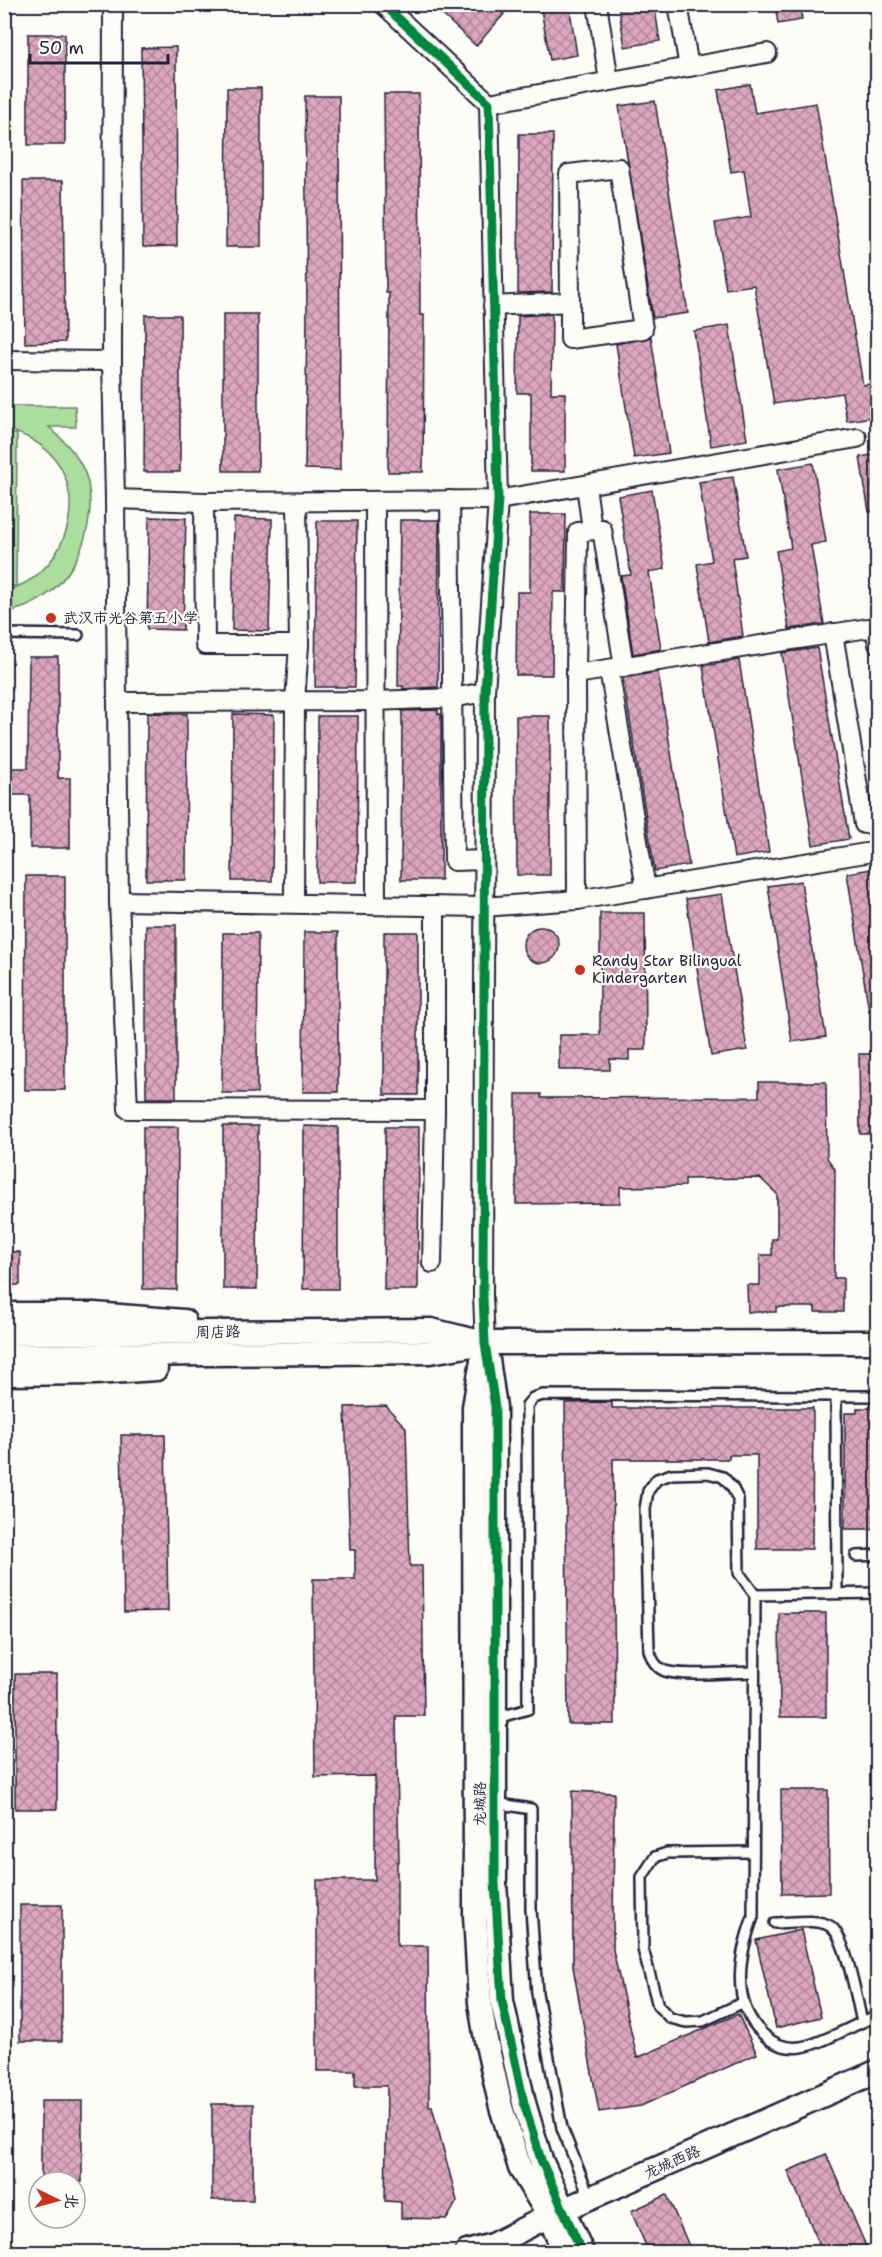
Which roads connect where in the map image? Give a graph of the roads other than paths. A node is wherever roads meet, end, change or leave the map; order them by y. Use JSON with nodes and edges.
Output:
{"nodes":[{"id":1,"x":113,"y":4,"type":"edge"},
{"id":2,"x":383,"y":4,"type":"edge"},
{"id":3,"x":597,"y":4,"type":"edge"},
{"id":4,"x":678,"y":4,"type":"edge"},
{"id":5,"x":767,"y":53,"type":"dead end"},
{"id":6,"x":689,"y":67,"type":"junction"},
{"id":7,"x":609,"y":81,"type":"junction"},
{"id":8,"x":489,"y":103,"type":"junction"},
{"id":9,"x":570,"y":302,"type":"junction"},
{"id":10,"x":494,"y":306,"type":"junction"},
{"id":11,"x":4,"y":360,"type":"edge"},
{"id":12,"x":112,"y":361,"type":"junction"},
{"id":13,"x":857,"y":438,"type":"dead end"},
{"id":14,"x":586,"y":485,"type":"junction"},
{"id":15,"x":115,"y":499,"type":"junction"},
{"id":16,"x":450,"y":500,"type":"junction"},
{"id":17,"x":498,"y":500,"type":"junction"},
{"id":18,"x":375,"y":501,"type":"junction"},
{"id":19,"x":204,"y":502,"type":"junction"},
{"id":20,"x":297,"y":502,"type":"junction"},
{"id":21,"x":592,"y":531,"type":"junction"},
{"id":22,"x":833,"y":633,"type":"junction"},
{"id":23,"x":4,"y":634,"type":"edge"},
{"id":24,"x":78,"y":635,"type":"dead end"},
{"id":25,"x":878,"y":644,"type":"edge"},
{"id":26,"x":299,"y":645,"type":"junction"},
{"id":27,"x":616,"y":668,"type":"junction"},
{"id":28,"x":576,"y":674,"type":"junction"},
{"id":29,"x":485,"y":692,"type":"junction"},
{"id":30,"x":452,"y":698,"type":"junction"},
{"id":31,"x":295,"y":701,"type":"junction"},
{"id":32,"x":374,"y":701,"type":"junction"},
{"id":33,"x":117,"y":702,"type":"junction"},
{"id":34,"x":878,"y":821,"type":"edge"},
{"id":35,"x":878,"y":851,"type":"edge"},
{"id":36,"x":484,"y":860,"type":"junction"},
{"id":37,"x":646,"y":889,"type":"junction"},
{"id":38,"x":577,"y":900,"type":"junction"},
{"id":39,"x":118,"y":902,"type":"junction"},
{"id":40,"x":294,"y":903,"type":"junction"},
{"id":41,"x":376,"y":904,"type":"junction"},
{"id":42,"x":435,"y":906,"type":"junction"},
{"id":43,"x":483,"y":907,"type":"junction"},
{"id":44,"x":435,"y":1110,"type":"junction"},
{"id":45,"x":432,"y":1263,"type":"dead end"},
{"id":46,"x":4,"y":1314,"type":"edge"},
{"id":47,"x":257,"y":1331,"type":"junction"},
{"id":48,"x":4,"y":1334,"type":"edge"},
{"id":49,"x":430,"y":1341,"type":"junction"},
{"id":50,"x":878,"y":1342,"type":"edge"},
{"id":51,"x":485,"y":1343,"type":"junction"},
{"id":52,"x":93,"y":1345,"type":"junction"},
{"id":53,"x":257,"y":1354,"type":"junction"},
{"id":54,"x":4,"y":1356,"type":"edge"},
{"id":55,"x":4,"y":1374,"type":"edge"},
{"id":56,"x":836,"y":1396,"type":"junction"},
{"id":57,"x":878,"y":1396,"type":"edge"},
{"id":58,"x":878,"y":1555,"type":"edge"},
{"id":59,"x":856,"y":1556,"type":"dead end"},
{"id":60,"x":837,"y":1593,"type":"junction"},
{"id":61,"x":878,"y":1593,"type":"edge"},
{"id":62,"x":755,"y":1595,"type":"junction"},
{"id":63,"x":754,"y":1672,"type":"junction"},
{"id":64,"x":494,"y":1719,"type":"junction"},
{"id":65,"x":495,"y":1803,"type":"junction"},
{"id":66,"x":753,"y":1852,"type":"junction"},
{"id":67,"x":775,"y":1923,"type":"dead end"},
{"id":68,"x":742,"y":2002,"type":"junction"},
{"id":69,"x":878,"y":2015,"type":"edge"},
{"id":70,"x":862,"y":2022,"type":"junction"},
{"id":71,"x":878,"y":2071,"type":"edge"},
{"id":72,"x":590,"y":2199,"type":"junction"},
{"id":73,"x":557,"y":2213,"type":"junction"},
{"id":74,"x":467,"y":2253,"type":"edge"},
{"id":75,"x":564,"y":2253,"type":"edge"},
{"id":76,"x":582,"y":2253,"type":"edge"}],
"edges":[{"from":1,"to":12,"type":"street"},
{"from":2,"to":8,"type":"street"},
{"from":3,"to":7,"type":"street"},
{"from":4,"to":6,"type":"street"},
{"from":5,"to":6,"type":"street"},
{"from":6,"to":7,"type":"street"},
{"from":7,"to":8,"type":"street"},
{"from":8,"to":10,"type":"street"},
{"from":9,"to":9,"type":"street"},
{"from":9,"to":10,"type":"street"},
{"from":10,"to":17,"type":"street"},
{"from":11,"to":12,"type":"street"},
{"from":12,"to":15,"type":"street"},
{"from":13,"to":14,"type":"street"},
{"from":14,"to":17,"type":"street"},
{"from":14,"to":21,"type":"street"},
{"from":15,"to":19,"type":"street"},
{"from":15,"to":33,"type":"street"},
{"from":16,"to":17,"type":"street"},
{"from":16,"to":18,"type":"street"},
{"from":16,"to":30,"type":"street"},
{"from":17,"to":29,"type":"street"},
{"from":18,"to":20,"type":"street"},
{"from":18,"to":32,"type":"street"},
{"from":19,"to":20,"type":"street"},
{"from":19,"to":26,"type":"street"},
{"from":20,"to":26,"type":"street"},
{"from":21,"to":27,"type":"street"},
{"from":21,"to":28,"type":"street"},
{"from":22,"to":25,"type":"street"},
{"from":22,"to":27,"type":"street"},
{"from":22,"to":34,"type":"street"},
{"from":23,"to":24,"type":"lane"},
{"from":26,"to":31,"type":"street"},
{"from":27,"to":28,"type":"street"},
{"from":27,"to":37,"type":"street"},
{"from":28,"to":38,"type":"street"},
{"from":29,"to":30,"type":"street"},
{"from":29,"to":36,"type":"street"},
{"from":30,"to":32,"type":"street"},
{"from":30,"to":36,"type":"street"},
{"from":31,"to":32,"type":"street"},
{"from":31,"to":33,"type":"street"},
{"from":31,"to":40,"type":"street"},
{"from":32,"to":41,"type":"street"},
{"from":33,"to":39,"type":"street"},
{"from":35,"to":37,"type":"street"},
{"from":36,"to":43,"type":"street"},
{"from":37,"to":38,"type":"street"},
{"from":38,"to":43,"type":"street"},
{"from":39,"to":40,"type":"street"},
{"from":39,"to":44,"type":"street"},
{"from":40,"to":41,"type":"street"},
{"from":41,"to":42,"type":"street"},
{"from":42,"to":43,"type":"street"},
{"from":42,"to":44,"type":"street"},
{"from":43,"to":51,"type":"street"},
{"from":44,"to":45,"type":"street"},
{"from":46,"to":47,"type":"street"},
{"from":47,"to":49,"type":"street","name":"周店路"},
{"from":47,"to":52,"type":"street","name":"周店路"},
{"from":48,"to":52,"type":"street","name":"周店路"},
{"from":49,"to":51,"type":"street"},
{"from":49,"to":53,"type":"street","name":"周店路"},
{"from":50,"to":51,"type":"street"},
{"from":51,"to":64,"type":"street","name":"龙城路"},
{"from":51,"to":73,"type":"street","name":"龙城路"},
{"from":52,"to":53,"type":"street","name":"周店路"},
{"from":52,"to":54,"type":"street","name":"周店路"},
{"from":53,"to":55,"type":"street"},
{"from":56,"to":57,"type":"lane"},
{"from":56,"to":60,"type":"lane"},
{"from":56,"to":64,"type":"lane"},
{"from":58,"to":59,"type":"lane"},
{"from":60,"to":61,"type":"lane"},
{"from":60,"to":62,"type":"lane"},
{"from":62,"to":63,"type":"lane"},
{"from":62,"to":63,"type":"lane"},
{"from":63,"to":66,"type":"lane"},
{"from":64,"to":65,"type":"street","name":"龙城路"},
{"from":65,"to":72,"type":"lane"},
{"from":65,"to":73,"type":"street","name":"龙城路"},
{"from":66,"to":68,"type":"lane"},
{"from":66,"to":68,"type":"lane"},
{"from":67,"to":70,"type":"lane"},
{"from":68,"to":70,"type":"lane"},
{"from":69,"to":70,"type":"lane"},
{"from":71,"to":72,"type":"street","name":"龙城西路"},
{"from":72,"to":73,"type":"street","name":"龙城西路"},
{"from":73,"to":74,"type":"street","name":"龙城西路"},
{"from":73,"to":75,"type":"street","name":"龙城路"},
{"from":73,"to":76,"type":"street","name":"龙城路"}]}
